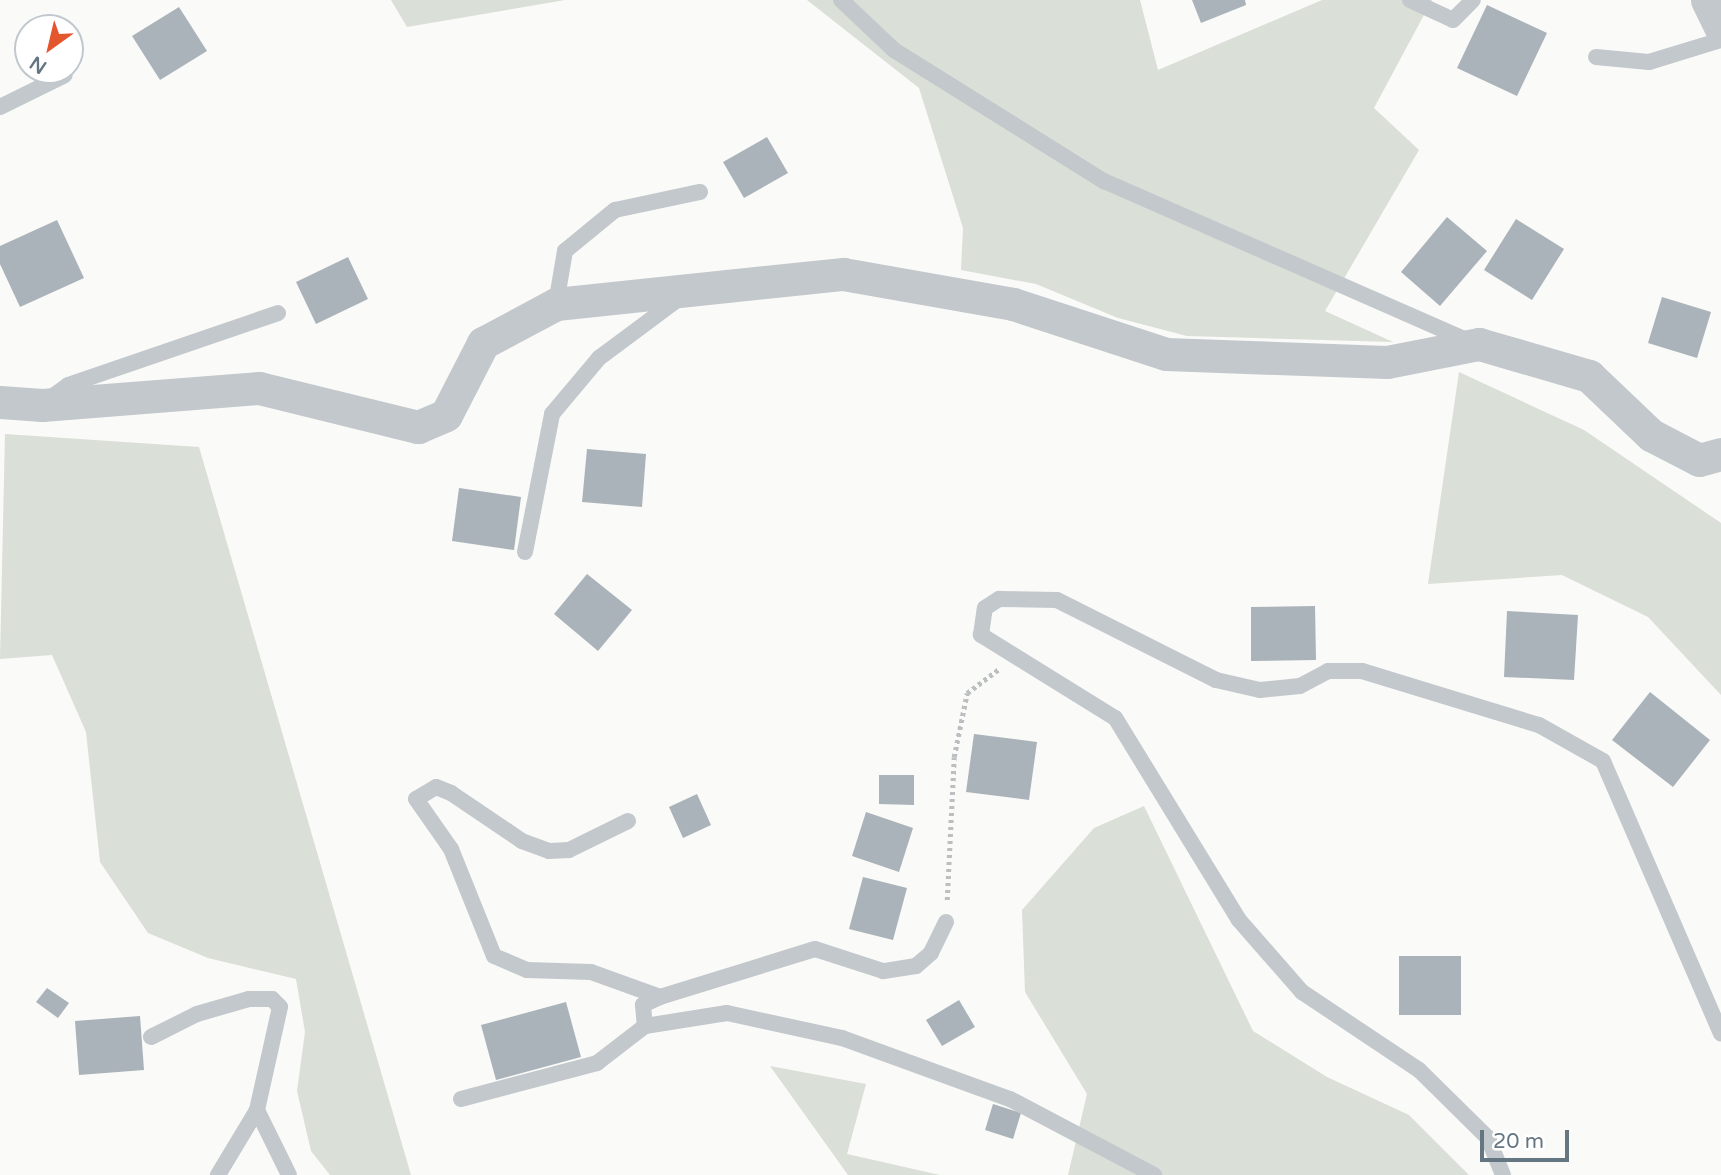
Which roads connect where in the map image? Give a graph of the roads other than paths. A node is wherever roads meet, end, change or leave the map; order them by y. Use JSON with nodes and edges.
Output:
{"nodes":[{"id":1,"x":841,"y":0,"type":"edge"},
{"id":2,"x":1410,"y":0,"type":"edge"},
{"id":3,"x":1473,"y":0,"type":"edge"},
{"id":4,"x":1707,"y":0,"type":"edge"},
{"id":5,"x":1721,"y":29,"type":"edge"},
{"id":6,"x":1721,"y":40,"type":"edge"},
{"id":7,"x":1596,"y":57,"type":"dead end"},
{"id":8,"x":47,"y":84,"type":"edge"},
{"id":9,"x":0,"y":107,"type":"edge"},
{"id":10,"x":700,"y":192,"type":"dead end"},
{"id":11,"x":692,"y":290,"type":"junction"},
{"id":12,"x":556,"y":304,"type":"junction"},
{"id":13,"x":278,"y":313,"type":"dead end"},
{"id":14,"x":1479,"y":344,"type":"junction"},
{"id":15,"x":0,"y":402,"type":"edge"},
{"id":16,"x":42,"y":405,"type":"junction"},
{"id":17,"x":1721,"y":454,"type":"edge"},
{"id":18,"x":525,"y":552,"type":"dead end"},
{"id":19,"x":628,"y":821,"type":"dead end"},
{"id":20,"x":946,"y":922,"type":"road end"},
{"id":21,"x":660,"y":997,"type":"junction"},
{"id":22,"x":645,"y":1026,"type":"junction"},
{"id":23,"x":1721,"y":1034,"type":"edge"},
{"id":24,"x":151,"y":1037,"type":"dead end"},
{"id":25,"x":461,"y":1099,"type":"dead end"},
{"id":26,"x":257,"y":1110,"type":"junction"},
{"id":27,"x":218,"y":1175,"type":"edge"},
{"id":28,"x":289,"y":1175,"type":"edge"},
{"id":29,"x":1154,"y":1175,"type":"edge"},
{"id":30,"x":1503,"y":1175,"type":"edge"}],
"edges":[{"from":1,"to":14,"type":"lane"},
{"from":2,"to":3,"type":"lane"},
{"from":4,"to":5,"type":"street"},
{"from":6,"to":7,"type":"lane"},
{"from":8,"to":9,"type":"lane"},
{"from":10,"to":12,"type":"lane"},
{"from":11,"to":12,"type":"street"},
{"from":11,"to":14,"type":"street"},
{"from":11,"to":18,"type":"lane"},
{"from":12,"to":16,"type":"street"},
{"from":13,"to":16,"type":"lane"},
{"from":14,"to":17,"type":"street"},
{"from":15,"to":16,"type":"street"},
{"from":19,"to":21,"type":"lane"},
{"from":20,"to":21,"type":"lane"},
{"from":21,"to":22,"type":"lane"},
{"from":22,"to":25,"type":"lane"},
{"from":22,"to":29,"type":"lane"},
{"from":23,"to":30,"type":"lane"},
{"from":24,"to":26,"type":"lane"},
{"from":26,"to":27,"type":"lane"},
{"from":26,"to":28,"type":"lane"}]}
